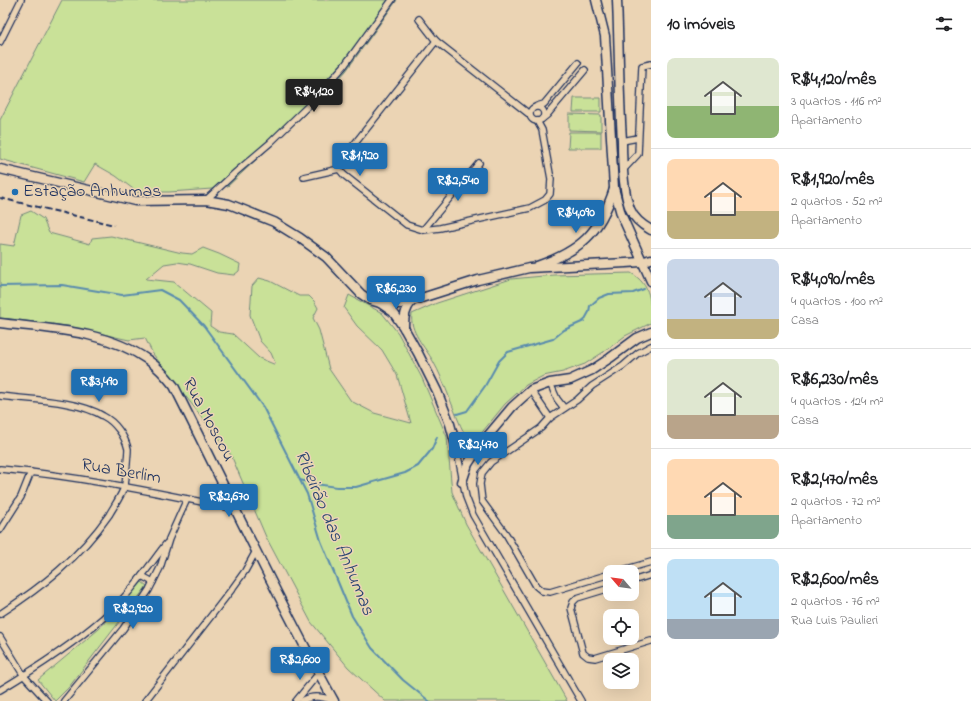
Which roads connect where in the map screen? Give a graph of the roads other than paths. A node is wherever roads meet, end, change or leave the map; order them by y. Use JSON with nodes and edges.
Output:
{"nodes":[{"id":1,"x":21,"y":0,"type":"edge"},
{"id":2,"x":392,"y":0,"type":"edge"},
{"id":3,"x":596,"y":0,"type":"edge"},
{"id":4,"x":617,"y":0,"type":"edge"},
{"id":5,"x":419,"y":19,"type":"dead end"},
{"id":6,"x":436,"y":41,"type":"junction"},
{"id":7,"x":0,"y":42,"type":"edge"},
{"id":8,"x":578,"y":63,"type":"dead end"},
{"id":9,"x":651,"y":64,"type":"edge"},
{"id":10,"x":585,"y":70,"type":"dead end"},
{"id":11,"x":537,"y":106,"type":"junction"},
{"id":12,"x":529,"y":114,"type":"junction"},
{"id":13,"x":539,"y":120,"type":"junction"},
{"id":14,"x":638,"y":138,"type":"junction"},
{"id":15,"x":622,"y":141,"type":"junction"},
{"id":16,"x":479,"y":163,"type":"dead end"},
{"id":17,"x":0,"y":169,"type":"edge"},
{"id":18,"x":339,"y":169,"type":"junction"},
{"id":19,"x":624,"y":169,"type":"junction"},
{"id":20,"x":304,"y":177,"type":"dead end"},
{"id":21,"x":614,"y":188,"type":"junction"},
{"id":22,"x":206,"y":200,"type":"junction"},
{"id":23,"x":423,"y":230,"type":"junction"},
{"id":24,"x":651,"y":230,"type":"edge"},
{"id":25,"x":651,"y":259,"type":"edge"},
{"id":26,"x":642,"y":262,"type":"junction"},
{"id":27,"x":529,"y":268,"type":"junction"},
{"id":28,"x":651,"y":281,"type":"edge"},
{"id":29,"x":412,"y":301,"type":"junction"},
{"id":30,"x":380,"y":303,"type":"junction"},
{"id":31,"x":0,"y":324,"type":"edge"},
{"id":32,"x":404,"y":328,"type":"junction"},
{"id":33,"x":650,"y":333,"type":"edge"},
{"id":34,"x":651,"y":346,"type":"edge"},
{"id":35,"x":550,"y":383,"type":"junction"},
{"id":36,"x":531,"y":390,"type":"junction"},
{"id":37,"x":0,"y":396,"type":"edge"},
{"id":38,"x":564,"y":408,"type":"junction"},
{"id":39,"x":550,"y":418,"type":"junction"},
{"id":40,"x":481,"y":444,"type":"junction"},
{"id":41,"x":456,"y":446,"type":"junction"},
{"id":42,"x":0,"y":469,"type":"edge"},
{"id":43,"x":31,"y":472,"type":"junction"},
{"id":44,"x":462,"y":482,"type":"junction"},
{"id":45,"x":124,"y":486,"type":"junction"},
{"id":46,"x":187,"y":499,"type":"junction"},
{"id":47,"x":236,"y":509,"type":"junction"},
{"id":48,"x":0,"y":530,"type":"edge"},
{"id":49,"x":169,"y":540,"type":"junction"},
{"id":50,"x":256,"y":551,"type":"junction"},
{"id":51,"x":651,"y":562,"type":"edge"},
{"id":52,"x":151,"y":563,"type":"junction"},
{"id":53,"x":639,"y":565,"type":"edge"},
{"id":54,"x":160,"y":568,"type":"junction"},
{"id":55,"x":651,"y":575,"type":"edge"},
{"id":56,"x":142,"y":576,"type":"junction"},
{"id":57,"x":603,"y":576,"type":"edge"},
{"id":58,"x":639,"y":579,"type":"edge"},
{"id":59,"x":152,"y":582,"type":"junction"},
{"id":60,"x":603,"y":590,"type":"edge"},
{"id":61,"x":0,"y":614,"type":"edge"},
{"id":62,"x":0,"y":637,"type":"edge"},
{"id":63,"x":651,"y":641,"type":"edge"},
{"id":64,"x":318,"y":673,"type":"junction"},
{"id":65,"x":24,"y":676,"type":"junction"},
{"id":66,"x":0,"y":690,"type":"edge"},
{"id":67,"x":47,"y":701,"type":"edge"},
{"id":68,"x":64,"y":701,"type":"edge"},
{"id":69,"x":144,"y":701,"type":"edge"},
{"id":70,"x":296,"y":701,"type":"edge"},
{"id":71,"x":302,"y":701,"type":"edge"},
{"id":72,"x":334,"y":701,"type":"edge"},
{"id":73,"x":581,"y":701,"type":"edge"}],
"edges":[{"from":1,"to":7,"type":"street"},
{"from":2,"to":22,"type":"street"},
{"from":3,"to":21,"type":"street"},
{"from":4,"to":15,"type":"street"},
{"from":5,"to":6,"type":"street"},
{"from":6,"to":12,"type":"street"},
{"from":6,"to":18,"type":"street"},
{"from":8,"to":11,"type":"street"},
{"from":9,"to":14,"type":"street"},
{"from":10,"to":13,"type":"street"},
{"from":11,"to":12,"type":"street"},
{"from":11,"to":13,"type":"street"},
{"from":12,"to":13,"type":"street"},
{"from":13,"to":23,"type":"street"},
{"from":14,"to":15,"type":"street"},
{"from":14,"to":19,"type":"street"},
{"from":15,"to":19,"type":"street"},
{"from":16,"to":23,"type":"street"},
{"from":17,"to":22,"type":"street"},
{"from":18,"to":20,"type":"street"},
{"from":18,"to":23,"type":"street"},
{"from":19,"to":24,"type":"street"},
{"from":21,"to":26,"type":"street"},
{"from":21,"to":27,"type":"street"},
{"from":22,"to":30,"type":"street"},
{"from":25,"to":26,"type":"street"},
{"from":26,"to":27,"type":"street"},
{"from":26,"to":28,"type":"street"},
{"from":27,"to":29,"type":"street"},
{"from":29,"to":30,"type":"street"},
{"from":29,"to":32,"type":"street"},
{"from":30,"to":32,"type":"street"},
{"from":31,"to":47,"type":"street","name":"Rua Moscou"},
{"from":32,"to":41,"type":"street"},
{"from":33,"to":35,"type":"street"},
{"from":34,"to":38,"type":"street"},
{"from":35,"to":36,"type":"street"},
{"from":35,"to":38,"type":"street"},
{"from":36,"to":39,"type":"street"},
{"from":36,"to":40,"type":"street"},
{"from":37,"to":45,"type":"street"},
{"from":38,"to":39,"type":"street"},
{"from":39,"to":57,"type":"street"},
{"from":40,"to":41,"type":"street"},
{"from":40,"to":44,"type":"street"},
{"from":41,"to":44,"type":"street"},
{"from":42,"to":43,"type":"street","name":"Rua Berlim"},
{"from":43,"to":45,"type":"street","name":"Rua Berlim"},
{"from":43,"to":48,"type":"street"},
{"from":44,"to":73,"type":"street"},
{"from":45,"to":46,"type":"street","name":"Rua Berlim"},
{"from":45,"to":61,"type":"street"},
{"from":46,"to":47,"type":"street","name":"Rua Berlim"},
{"from":46,"to":49,"type":"street"},
{"from":47,"to":50,"type":"street","name":"Rua Moscou"},
{"from":49,"to":52,"type":"street"},
{"from":49,"to":54,"type":"street"},
{"from":50,"to":64,"type":"street","name":"Rua Moscou"},
{"from":50,"to":69,"type":"street"},
{"from":51,"to":53,"type":"street"},
{"from":52,"to":54,"type":"street"},
{"from":52,"to":56,"type":"street"},
{"from":54,"to":59,"type":"street"},
{"from":55,"to":58,"type":"street"},
{"from":56,"to":59,"type":"street"},
{"from":56,"to":65,"type":"street"},
{"from":59,"to":68,"type":"street"},
{"from":60,"to":63,"type":"street"},
{"from":62,"to":65,"type":"street"},
{"from":64,"to":70,"type":"street"},
{"from":64,"to":72,"type":"street","name":"Rua Moscou"},
{"from":65,"to":66,"type":"street"},
{"from":65,"to":67,"type":"street"},
{"from":71,"to":72,"type":"street"}]}
